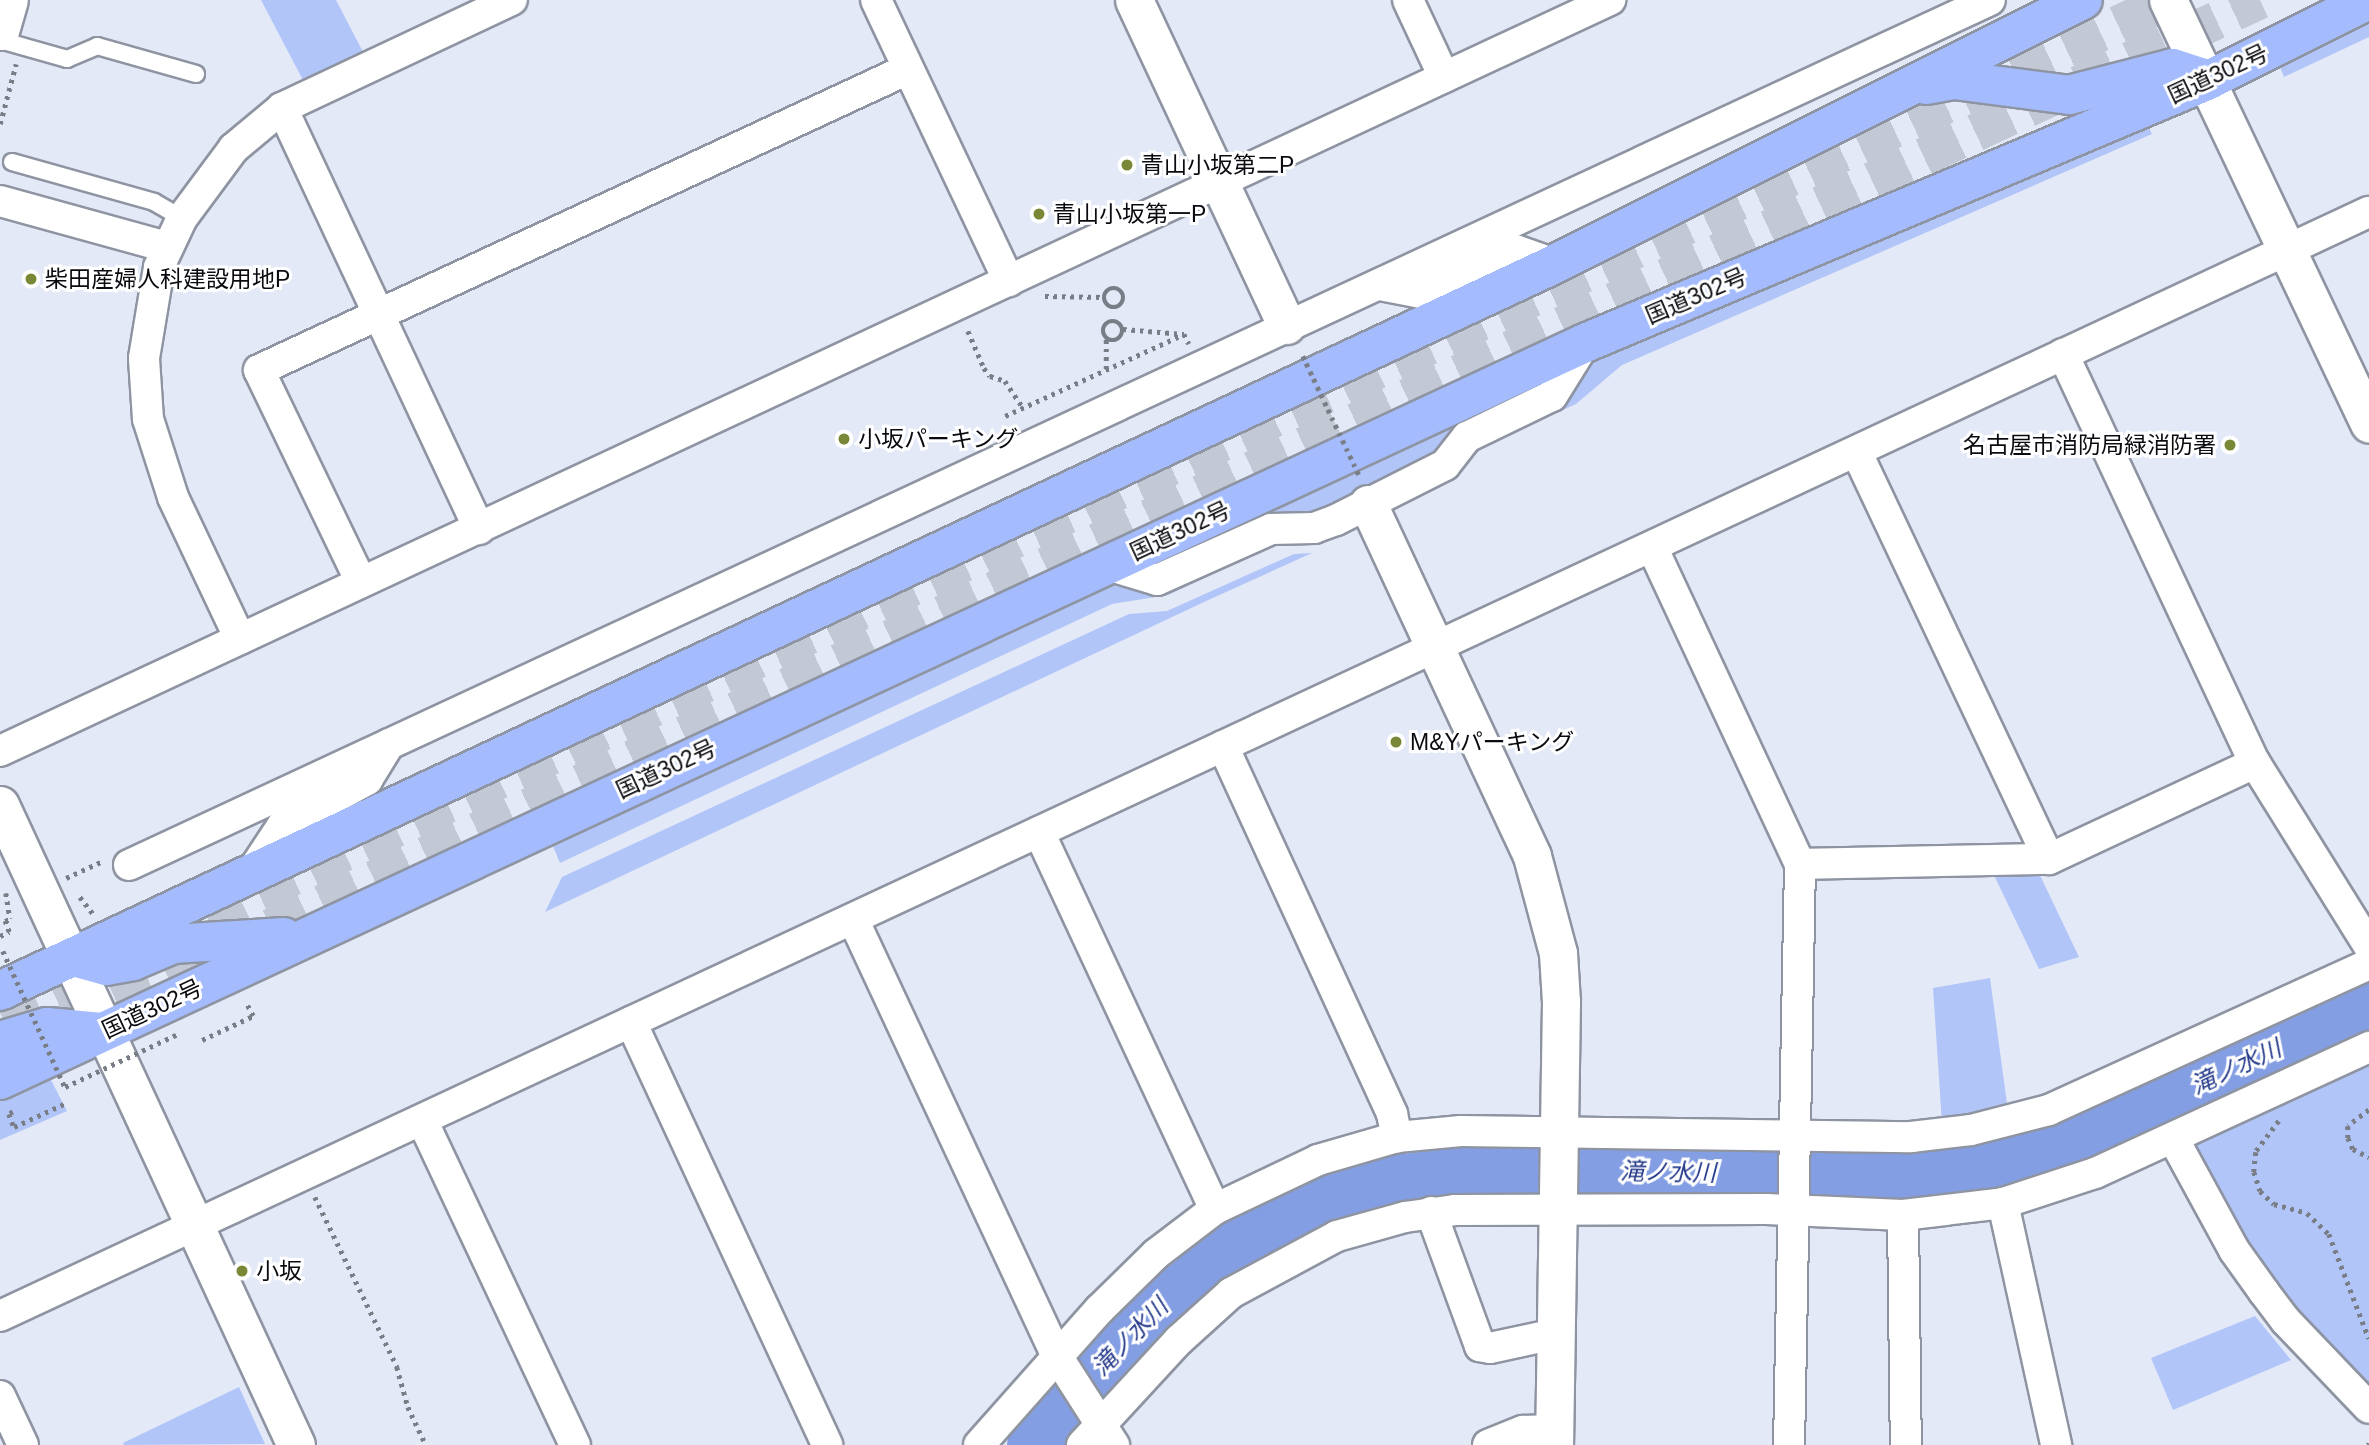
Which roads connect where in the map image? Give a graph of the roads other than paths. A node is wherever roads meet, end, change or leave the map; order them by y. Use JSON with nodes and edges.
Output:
{"nodes":[{"id":1,"x":9,"y":0,"type":"edge"},
{"id":2,"x":512,"y":0,"type":"edge"},
{"id":3,"x":876,"y":0,"type":"edge"},
{"id":4,"x":1134,"y":0,"type":"edge"},
{"id":5,"x":1408,"y":0,"type":"edge"},
{"id":6,"x":1610,"y":0,"type":"edge"},
{"id":7,"x":1990,"y":0,"type":"edge"},
{"id":8,"x":2083,"y":0,"type":"edge"},
{"id":9,"x":2168,"y":0,"type":"edge"},
{"id":10,"x":2368,"y":0,"type":"edge"},
{"id":11,"x":0,"y":31,"type":"edge"},
{"id":12,"x":0,"y":40,"type":"edge"},
{"id":13,"x":908,"y":69,"type":"junction"},
{"id":14,"x":196,"y":74,"type":"dead end"},
{"id":15,"x":1444,"y":76,"type":"junction"},
{"id":16,"x":2209,"y":80,"type":"junction"},
{"id":17,"x":1907,"y":88,"type":"junction"},
{"id":18,"x":282,"y":108,"type":"junction"},
{"id":19,"x":12,"y":162,"type":"dead end"},
{"id":20,"x":1218,"y":183,"type":"junction"},
{"id":21,"x":0,"y":201,"type":"edge"},
{"id":22,"x":2369,"y":212,"type":"edge"},
{"id":23,"x":182,"y":218,"type":"junction"},
{"id":24,"x":167,"y":247,"type":"junction"},
{"id":25,"x":2288,"y":250,"type":"junction"},
{"id":26,"x":1555,"y":264,"type":"junction"},
{"id":27,"x":1009,"y":281,"type":"junction"},
{"id":28,"x":1380,"y":285,"type":"junction"},
{"id":29,"x":379,"y":314,"type":"junction"},
{"id":30,"x":1286,"y":325,"type":"junction"},
{"id":31,"x":1585,"y":343,"type":"junction"},
{"id":32,"x":2063,"y":354,"type":"junction"},
{"id":33,"x":2369,"y":424,"type":"edge"},
{"id":34,"x":1857,"y":453,"type":"junction"},
{"id":35,"x":1364,"y":490,"type":"junction"},
{"id":36,"x":479,"y":529,"type":"junction"},
{"id":37,"x":1653,"y":548,"type":"junction"},
{"id":38,"x":1107,"y":565,"type":"junction"},
{"id":39,"x":361,"y":582,"type":"junction"},
{"id":40,"x":240,"y":639,"type":"junction"},
{"id":41,"x":1437,"y":647,"type":"junction"},
{"id":42,"x":389,"y":744,"type":"junction"},
{"id":43,"x":1223,"y":746,"type":"junction"},
{"id":44,"x":0,"y":751,"type":"edge"},
{"id":45,"x":2255,"y":763,"type":"junction"},
{"id":46,"x":0,"y":805,"type":"edge"},
{"id":47,"x":1039,"y":832,"type":"junction"},
{"id":48,"x":2049,"y":859,"type":"junction"},
{"id":49,"x":1800,"y":864,"type":"junction"},
{"id":50,"x":129,"y":865,"type":"dead end"},
{"id":51,"x":250,"y":873,"type":"junction"},
{"id":52,"x":853,"y":919,"type":"junction"},
{"id":53,"x":328,"y":926,"type":"junction"},
{"id":54,"x":2369,"y":946,"type":"edge"},
{"id":55,"x":71,"y":957,"type":"junction"},
{"id":56,"x":2369,"y":964,"type":"edge"},
{"id":57,"x":0,"y":991,"type":"edge"},
{"id":58,"x":631,"y":1022,"type":"junction"},
{"id":59,"x":102,"y":1032,"type":"junction"},
{"id":60,"x":0,"y":1041,"type":"edge"},
{"id":61,"x":2369,"y":1047,"type":"edge"},
{"id":62,"x":10,"y":1094,"type":"edge"},
{"id":63,"x":422,"y":1121,"type":"junction"},
{"id":64,"x":1398,"y":1138,"type":"junction"},
{"id":65,"x":2173,"y":1139,"type":"junction"},
{"id":66,"x":1558,"y":1169,"type":"junction"},
{"id":67,"x":1795,"y":1174,"type":"junction"},
{"id":68,"x":2003,"y":1203,"type":"junction"},
{"id":69,"x":1215,"y":1209,"type":"junction"},
{"id":70,"x":1431,"y":1212,"type":"junction"},
{"id":71,"x":1903,"y":1215,"type":"junction"},
{"id":72,"x":194,"y":1229,"type":"junction"},
{"id":73,"x":0,"y":1316,"type":"edge"},
{"id":74,"x":1555,"y":1334,"type":"junction"},
{"id":75,"x":1057,"y":1356,"type":"junction"},
{"id":76,"x":0,"y":1396,"type":"edge"},
{"id":77,"x":2369,"y":1408,"type":"edge"},
{"id":78,"x":1092,"y":1419,"type":"edge"},
{"id":79,"x":1554,"y":1437,"type":"edge"},
{"id":80,"x":23,"y":1445,"type":"edge"},
{"id":81,"x":296,"y":1445,"type":"edge"},
{"id":82,"x":575,"y":1445,"type":"edge"},
{"id":83,"x":827,"y":1445,"type":"edge"},
{"id":84,"x":979,"y":1445,"type":"edge"},
{"id":85,"x":1488,"y":1445,"type":"edge"},
{"id":86,"x":1789,"y":1445,"type":"edge"},
{"id":87,"x":1906,"y":1445,"type":"edge"},
{"id":88,"x":2056,"y":1445,"type":"edge"}],
"edges":[{"from":1,"to":11,"type":"street"},
{"from":2,"to":18,"type":"street"},
{"from":3,"to":13,"type":"street"},
{"from":4,"to":20,"type":"street"},
{"from":5,"to":15,"type":"street"},
{"from":6,"to":15,"type":"street"},
{"from":7,"to":28,"type":"street"},
{"from":8,"to":17,"type":"highway"},
{"from":9,"to":16,"type":"street"},
{"from":10,"to":16,"type":"highway","name":"国道302号"},
{"from":12,"to":14,"type":"lane"},
{"from":13,"to":27,"type":"street"},
{"from":13,"to":29,"type":"street"},
{"from":15,"to":20,"type":"street"},
{"from":16,"to":17,"type":"highway"},
{"from":16,"to":25,"type":"street"},
{"from":16,"to":31,"type":"highway","name":"国道302号"},
{"from":17,"to":26,"type":"highway"},
{"from":18,"to":23,"type":"street"},
{"from":18,"to":29,"type":"street"},
{"from":19,"to":23,"type":"lane"},
{"from":20,"to":27,"type":"street"},
{"from":20,"to":30,"type":"street"},
{"from":21,"to":24,"type":"street"},
{"from":22,"to":25,"type":"street"},
{"from":23,"to":24,"type":"street"},
{"from":24,"to":40,"type":"street"},
{"from":25,"to":32,"type":"street"},
{"from":25,"to":33,"type":"street"},
{"from":26,"to":28,"type":"street"},
{"from":26,"to":51,"type":"highway"},
{"from":27,"to":36,"type":"street"},
{"from":28,"to":30,"type":"street"},
{"from":29,"to":36,"type":"street"},
{"from":29,"to":39,"type":"street"},
{"from":30,"to":42,"type":"street"},
{"from":31,"to":35,"type":"street"},
{"from":31,"to":38,"type":"highway","name":"国道302号"},
{"from":32,"to":34,"type":"street"},
{"from":32,"to":45,"type":"street"},
{"from":34,"to":37,"type":"street"},
{"from":34,"to":48,"type":"street"},
{"from":35,"to":38,"type":"street"},
{"from":35,"to":41,"type":"street"},
{"from":36,"to":39,"type":"street"},
{"from":37,"to":41,"type":"street"},
{"from":37,"to":49,"type":"street"},
{"from":38,"to":53,"type":"highway","name":"国道302号"},
{"from":39,"to":40,"type":"street"},
{"from":40,"to":44,"type":"street"},
{"from":41,"to":43,"type":"street"},
{"from":41,"to":66,"type":"street"},
{"from":42,"to":50,"type":"street"},
{"from":42,"to":51,"type":"street"},
{"from":43,"to":47,"type":"street"},
{"from":43,"to":64,"type":"street"},
{"from":45,"to":48,"type":"street"},
{"from":45,"to":54,"type":"street"},
{"from":46,"to":55,"type":"street"},
{"from":47,"to":52,"type":"street"},
{"from":47,"to":69,"type":"street"},
{"from":48,"to":49,"type":"street"},
{"from":49,"to":67,"type":"street"},
{"from":51,"to":55,"type":"highway"},
{"from":52,"to":58,"type":"street"},
{"from":52,"to":75,"type":"street"},
{"from":53,"to":55,"type":"highway"},
{"from":53,"to":59,"type":"highway","name":"国道302号"},
{"from":55,"to":57,"type":"highway"},
{"from":55,"to":59,"type":"street"},
{"from":56,"to":67,"type":"street"},
{"from":58,"to":63,"type":"street"},
{"from":58,"to":83,"type":"street"},
{"from":59,"to":60,"type":"highway"},
{"from":59,"to":62,"type":"highway","name":"国道302号"},
{"from":59,"to":72,"type":"street"},
{"from":61,"to":65,"type":"street"},
{"from":63,"to":72,"type":"street"},
{"from":63,"to":82,"type":"street"},
{"from":64,"to":66,"type":"street"},
{"from":64,"to":69,"type":"street"},
{"from":65,"to":68,"type":"street"},
{"from":65,"to":77,"type":"street"},
{"from":66,"to":67,"type":"street"},
{"from":66,"to":67,"type":"street"},
{"from":66,"to":70,"type":"street"},
{"from":66,"to":74,"type":"street"},
{"from":67,"to":71,"type":"street"},
{"from":67,"to":86,"type":"street"},
{"from":68,"to":71,"type":"street"},
{"from":68,"to":88,"type":"street"},
{"from":69,"to":75,"type":"street"},
{"from":70,"to":74,"type":"street"},
{"from":70,"to":78,"type":"street"},
{"from":71,"to":87,"type":"street"},
{"from":72,"to":73,"type":"street"},
{"from":72,"to":81,"type":"street"},
{"from":74,"to":79,"type":"street"},
{"from":75,"to":78,"type":"street"},
{"from":75,"to":84,"type":"street"},
{"from":76,"to":80,"type":"street"},
{"from":79,"to":85,"type":"street"}]}
